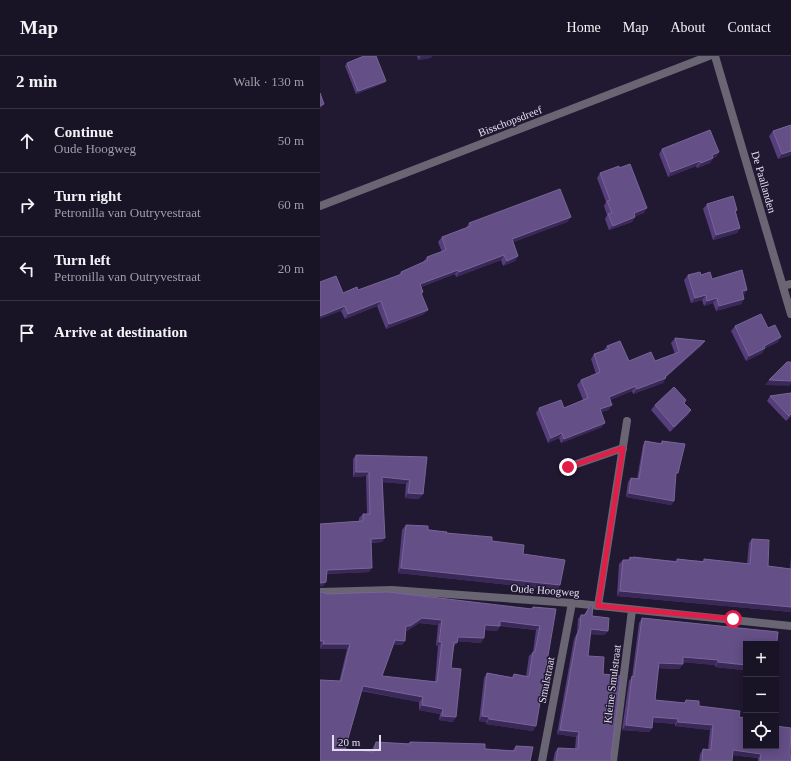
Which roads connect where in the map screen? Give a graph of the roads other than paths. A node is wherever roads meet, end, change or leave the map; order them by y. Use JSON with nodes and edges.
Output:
{"nodes":[{"id":1,"x":709,"y":56,"type":"edge"},
{"id":2,"x":715,"y":56,"type":"edge"},
{"id":3,"x":320,"y":206,"type":"edge"},
{"id":4,"x":787,"y":285,"type":"edge"},
{"id":5,"x":791,"y":314,"type":"edge"},
{"id":6,"x":627,"y":421,"type":"dead end"},
{"id":7,"x":623,"y":448,"type":"junction"},
{"id":8,"x":568,"y":467,"type":"dead end"},
{"id":9,"x":320,"y":592,"type":"edge"},
{"id":10,"x":572,"y":603,"type":"junction"},
{"id":11,"x":598,"y":606,"type":"junction"},
{"id":12,"x":632,"y":610,"type":"junction"},
{"id":13,"x":791,"y":626,"type":"edge"},
{"id":14,"x":542,"y":761,"type":"edge"},
{"id":15,"x":613,"y":761,"type":"edge"}],
"edges":[{"from":1,"to":3,"type":"street","name":"Bisschopsdreef"},
{"from":2,"to":4,"type":"street","name":"De Paallanden"},
{"from":4,"to":5,"type":"street","name":"De Paallanden"},
{"from":6,"to":7,"type":"street"},
{"from":7,"to":8,"type":"street"},
{"from":7,"to":11,"type":"street"},
{"from":9,"to":10,"type":"street","name":"Oude Hoogweg"},
{"from":10,"to":11,"type":"street","name":"Oude Hoogweg"},
{"from":10,"to":14,"type":"street","name":"Smulstraat"},
{"from":11,"to":12,"type":"street","name":"Oude Hoogweg"},
{"from":12,"to":13,"type":"street","name":"Oude Hoogweg"},
{"from":12,"to":15,"type":"street","name":"Kleine Smulstraat"}]}
